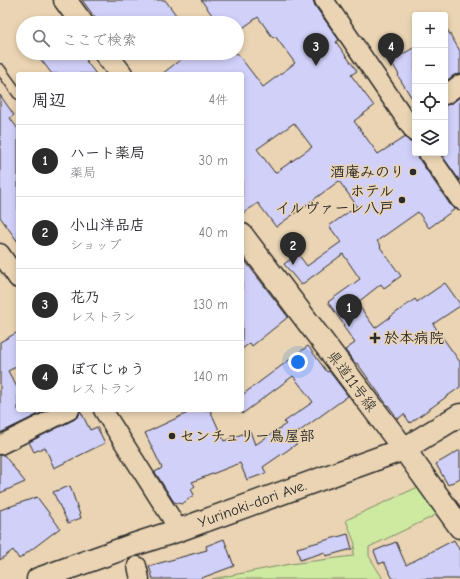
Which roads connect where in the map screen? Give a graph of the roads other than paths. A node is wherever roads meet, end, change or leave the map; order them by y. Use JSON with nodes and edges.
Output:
{"nodes":[{"id":1,"x":65,"y":0,"type":"edge"},
{"id":2,"x":324,"y":0,"type":"edge"},
{"id":3,"x":77,"y":16,"type":"edge"},
{"id":4,"x":110,"y":60,"type":"edge"},
{"id":5,"x":0,"y":69,"type":"edge"},
{"id":6,"x":119,"y":72,"type":"edge"},
{"id":7,"x":460,"y":84,"type":"edge"},
{"id":8,"x":16,"y":91,"type":"edge"},
{"id":9,"x":448,"y":93,"type":"edge"},
{"id":10,"x":412,"y":123,"type":"edge"},
{"id":11,"x":430,"y":156,"type":"edge"},
{"id":12,"x":460,"y":200,"type":"edge"},
{"id":13,"x":244,"y":238,"type":"edge"},
{"id":14,"x":0,"y":253,"type":"edge"},
{"id":15,"x":16,"y":269,"type":"edge"},
{"id":16,"x":66,"y":412,"type":"edge"},
{"id":17,"x":104,"y":412,"type":"edge"},
{"id":18,"x":460,"y":415,"type":"edge"},
{"id":19,"x":0,"y":445,"type":"edge"},
{"id":20,"x":404,"y":449,"type":"junction"},
{"id":21,"x":460,"y":527,"type":"edge"},
{"id":22,"x":179,"y":530,"type":"junction"},
{"id":23,"x":38,"y":579,"type":"edge"}],
"edges":[{"from":1,"to":3,"type":"street"},
{"from":2,"to":10,"type":"street"},
{"from":4,"to":6,"type":"street"},
{"from":5,"to":8,"type":"lane"},
{"from":7,"to":9,"type":"street"},
{"from":11,"to":12,"type":"street"},
{"from":13,"to":20,"type":"street","name":"県道11号線"},
{"from":14,"to":15,"type":"street"},
{"from":16,"to":19,"type":"street"},
{"from":17,"to":22,"type":"street"},
{"from":18,"to":20,"type":"street","name":"Yurinoki-dori Ave."},
{"from":20,"to":21,"type":"street","name":"県道11号線"},
{"from":20,"to":22,"type":"street","name":"Yurinoki-dori Ave."},
{"from":22,"to":23,"type":"street","name":"Yurinoki-dori Ave."}]}
